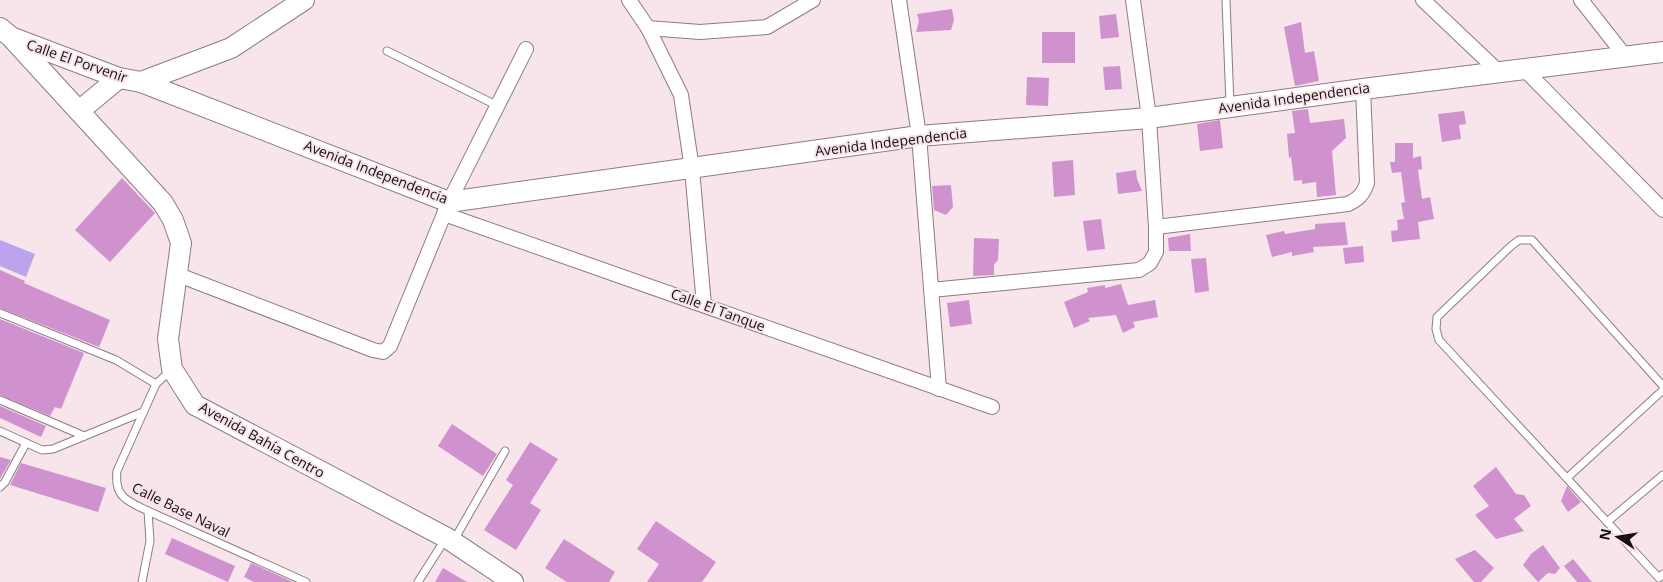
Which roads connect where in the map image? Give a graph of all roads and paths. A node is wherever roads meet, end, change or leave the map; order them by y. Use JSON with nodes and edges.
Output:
{"nodes":[{"id":1,"x":304,"y":0,"type":"edge"},
{"id":2,"x":629,"y":0,"type":"edge"},
{"id":3,"x":813,"y":0,"type":"edge"},
{"id":4,"x":899,"y":0,"type":"edge"},
{"id":5,"x":1132,"y":0,"type":"edge"},
{"id":6,"x":1226,"y":0,"type":"edge"},
{"id":7,"x":1423,"y":0,"type":"edge"},
{"id":8,"x":1581,"y":0,"type":"edge"},
{"id":9,"x":648,"y":28,"type":"junction"},
{"id":10,"x":6,"y":32,"type":"edge"},
{"id":11,"x":526,"y":49,"type":"dead end"},
{"id":12,"x":387,"y":51,"type":"dead end"},
{"id":13,"x":1663,"y":52,"type":"edge"},
{"id":14,"x":1625,"y":56,"type":"junction"},
{"id":15,"x":1524,"y":69,"type":"junction"},
{"id":16,"x":1500,"y":73,"type":"junction"},
{"id":17,"x":119,"y":78,"type":"junction"},
{"id":18,"x":141,"y":82,"type":"junction"},
{"id":19,"x":1363,"y":89,"type":"junction"},
{"id":20,"x":499,"y":106,"type":"junction"},
{"id":21,"x":1230,"y":107,"type":"junction"},
{"id":22,"x":79,"y":111,"type":"junction"},
{"id":23,"x":1149,"y":118,"type":"junction"},
{"id":24,"x":919,"y":136,"type":"junction"},
{"id":25,"x":692,"y":169,"type":"junction"},
{"id":26,"x":447,"y":208,"type":"junction"},
{"id":27,"x":1663,"y":210,"type":"edge"},
{"id":28,"x":1156,"y":227,"type":"junction"},
{"id":29,"x":176,"y":274,"type":"junction"},
{"id":30,"x":930,"y":290,"type":"junction"},
{"id":31,"x":704,"y":305,"type":"junction"},
{"id":32,"x":0,"y":313,"type":"edge"},
{"id":33,"x":172,"y":369,"type":"junction"},
{"id":34,"x":156,"y":384,"type":"junction"},
{"id":35,"x":1663,"y":386,"type":"edge"},
{"id":36,"x":939,"y":389,"type":"junction"},
{"id":37,"x":1663,"y":390,"type":"edge"},
{"id":38,"x":0,"y":400,"type":"edge"},
{"id":39,"x":992,"y":407,"type":"dead end"},
{"id":40,"x":143,"y":412,"type":"junction"},
{"id":41,"x":0,"y":431,"type":"edge"},
{"id":42,"x":84,"y":436,"type":"junction"},
{"id":43,"x":26,"y":443,"type":"junction"},
{"id":44,"x":505,"y":451,"type":"dead end"},
{"id":45,"x":1663,"y":475,"type":"edge"},
{"id":46,"x":1567,"y":478,"type":"junction"},
{"id":47,"x":0,"y":487,"type":"edge"},
{"id":48,"x":148,"y":511,"type":"junction"},
{"id":49,"x":1607,"y":522,"type":"junction"},
{"id":50,"x":450,"y":540,"type":"junction"},
{"id":51,"x":1661,"y":578,"type":"edge"},
{"id":52,"x":142,"y":582,"type":"edge"},
{"id":53,"x":306,"y":582,"type":"edge"},
{"id":54,"x":418,"y":582,"type":"edge"},
{"id":55,"x":513,"y":582,"type":"edge"}],
"edges":[{"from":1,"to":18,"type":"street","name":"Calle El Porvenir"},
{"from":2,"to":9,"type":"street"},
{"from":3,"to":9,"type":"street"},
{"from":4,"to":24,"type":"street"},
{"from":5,"to":23,"type":"street"},
{"from":6,"to":21,"type":"lane"},
{"from":7,"to":16,"type":"street"},
{"from":8,"to":14,"type":"street"},
{"from":9,"to":25,"type":"street"},
{"from":10,"to":17,"type":"street","name":"Calle El Porvenir"},
{"from":10,"to":22,"type":"street","name":"Avenida Bahía Centro"},
{"from":11,"to":20,"type":"street"},
{"from":12,"to":20,"type":"lane"},
{"from":13,"to":14,"type":"street","name":"Avenida Independencia"},
{"from":14,"to":15,"type":"street","name":"Avenida Independencia"},
{"from":15,"to":16,"type":"street","name":"Avenida Independencia"},
{"from":15,"to":27,"type":"street"},
{"from":16,"to":19,"type":"street","name":"Avenida Independencia"},
{"from":17,"to":18,"type":"street","name":"Calle El Porvenir"},
{"from":17,"to":22,"type":"street"},
{"from":18,"to":26,"type":"street","name":"Avenida Independencia"},
{"from":19,"to":21,"type":"street","name":"Avenida Independencia"},
{"from":19,"to":28,"type":"street"},
{"from":20,"to":26,"type":"street"},
{"from":21,"to":23,"type":"street","name":"Avenida Independencia"},
{"from":22,"to":29,"type":"street","name":"Avenida Bahía Centro"},
{"from":23,"to":24,"type":"street","name":"Avenida Independencia"},
{"from":23,"to":28,"type":"street"},
{"from":24,"to":25,"type":"street","name":"Avenida Independencia"},
{"from":24,"to":30,"type":"street"},
{"from":25,"to":26,"type":"street","name":"Avenida Independencia"},
{"from":25,"to":31,"type":"street"},
{"from":26,"to":29,"type":"street"},
{"from":26,"to":31,"type":"street","name":"Calle El Tanque"},
{"from":28,"to":30,"type":"street"},
{"from":29,"to":33,"type":"street","name":"Avenida Bahía Centro"},
{"from":30,"to":36,"type":"street"},
{"from":31,"to":36,"type":"street","name":"Calle El Tanque"},
{"from":32,"to":34,"type":"lane"},
{"from":33,"to":34,"type":"lane","name":"Calle Base Naval"},
{"from":33,"to":50,"type":"street","name":"Avenida Bahía Centro"},
{"from":34,"to":40,"type":"lane","name":"Calle Base Naval"},
{"from":35,"to":46,"type":"lane"},
{"from":36,"to":39,"type":"street","name":"Calle El Tanque"},
{"from":37,"to":46,"type":"lane"},
{"from":38,"to":42,"type":"lane"},
{"from":40,"to":42,"type":"lane"},
{"from":40,"to":48,"type":"lane","name":"Calle Base Naval"},
{"from":41,"to":43,"type":"lane"},
{"from":42,"to":43,"type":"lane"},
{"from":43,"to":47,"type":"lane"},
{"from":44,"to":50,"type":"lane"},
{"from":45,"to":49,"type":"lane"},
{"from":46,"to":49,"type":"lane"},
{"from":48,"to":52,"type":"lane"},
{"from":48,"to":53,"type":"lane","name":"Calle Base Naval"},
{"from":49,"to":51,"type":"lane"},
{"from":50,"to":54,"type":"lane"},
{"from":50,"to":55,"type":"street","name":"Avenida Bahía Centro"}]}
